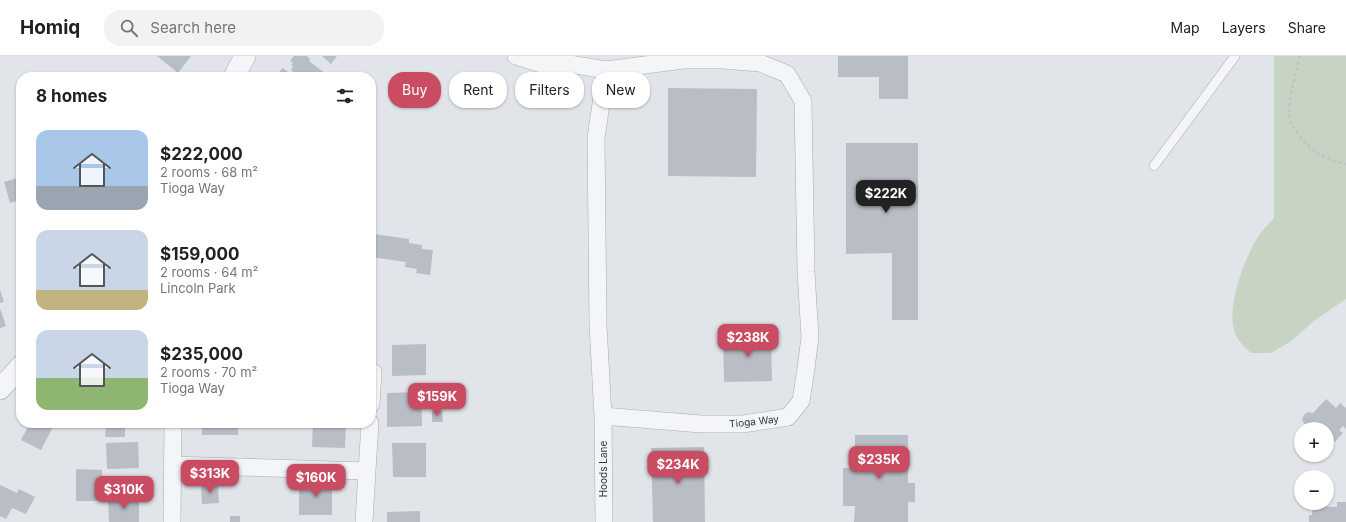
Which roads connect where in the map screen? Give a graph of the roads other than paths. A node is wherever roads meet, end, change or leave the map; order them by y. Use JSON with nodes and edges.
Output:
{"nodes":[{"id":1,"x":245,"y":56,"type":"edge"},
{"id":2,"x":516,"y":56,"type":"edge"},
{"id":3,"x":1235,"y":56,"type":"edge"},
{"id":4,"x":606,"y":70,"type":"junction"},
{"id":5,"x":237,"y":72,"type":"edge"},
{"id":6,"x":1154,"y":166,"type":"dead end"},
{"id":7,"x":16,"y":371,"type":"edge"},
{"id":8,"x":0,"y":389,"type":"edge"},
{"id":9,"x":603,"y":416,"type":"junction"},
{"id":10,"x":173,"y":428,"type":"edge"},
{"id":11,"x":370,"y":428,"type":"edge"},
{"id":12,"x":172,"y":465,"type":"junction"},
{"id":13,"x":367,"y":471,"type":"junction"},
{"id":14,"x":172,"y":522,"type":"edge"},
{"id":15,"x":364,"y":522,"type":"edge"},
{"id":16,"x":604,"y":522,"type":"edge"}],
"edges":[{"from":1,"to":5,"type":"street"},
{"from":2,"to":4,"type":"street","name":"Tioga Way"},
{"from":3,"to":6,"type":"lane"},
{"from":4,"to":9,"type":"street"},
{"from":4,"to":9,"type":"street","name":"Tioga Way"},
{"from":7,"to":8,"type":"street"},
{"from":9,"to":16,"type":"street","name":"Hoods Lane"},
{"from":10,"to":12,"type":"street"},
{"from":11,"to":13,"type":"street"},
{"from":12,"to":13,"type":"street"},
{"from":12,"to":14,"type":"street"},
{"from":13,"to":15,"type":"street"}]}
